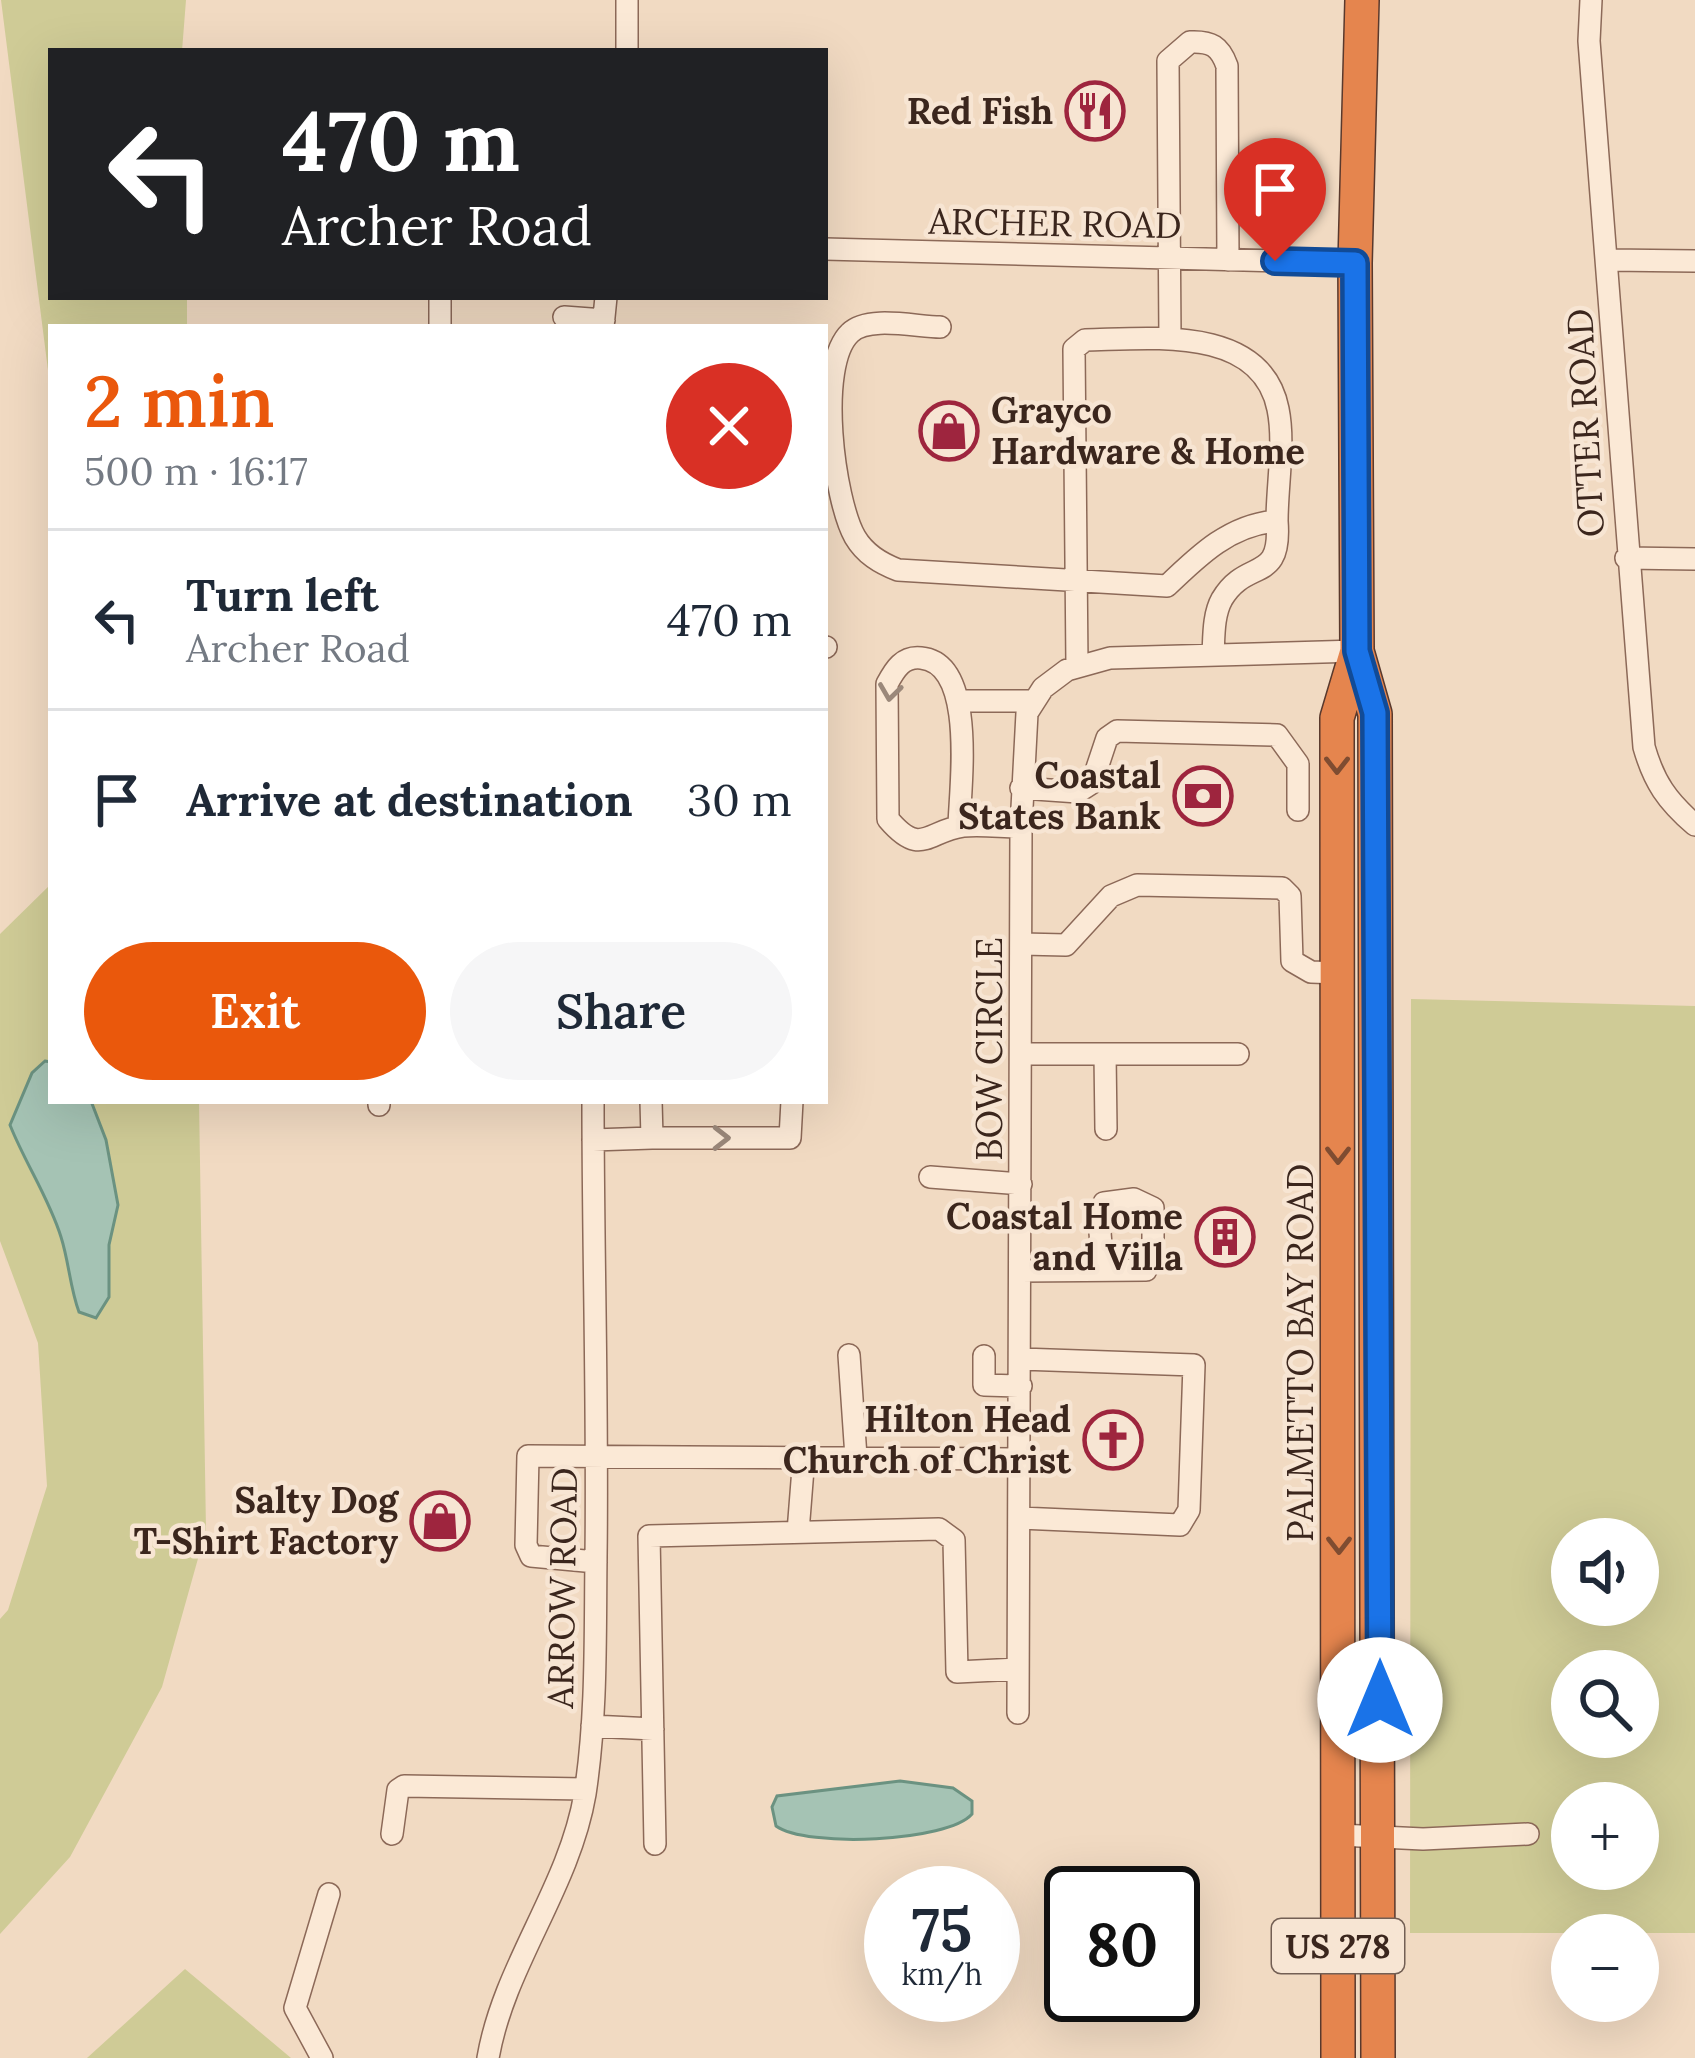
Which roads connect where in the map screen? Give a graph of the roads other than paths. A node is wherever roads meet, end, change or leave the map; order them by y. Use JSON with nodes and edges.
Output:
{"nodes":[{"id":1,"x":627,"y":0,"type":"edge"},
{"id":2,"x":1362,"y":0,"type":"edge"},
{"id":3,"x":1591,"y":0,"type":"edge"},
{"id":4,"x":627,"y":48,"type":"edge"},
{"id":5,"x":828,"y":249,"type":"edge"},
{"id":6,"x":1170,"y":259,"type":"junction"},
{"id":7,"x":1228,"y":260,"type":"junction"},
{"id":8,"x":1608,"y":260,"type":"junction"},
{"id":9,"x":1695,"y":261,"type":"edge"},
{"id":10,"x":1355,"y":263,"type":"junction"},
{"id":11,"x":563,"y":314,"type":"edge"},
{"id":12,"x":603,"y":324,"type":"edge"},
{"id":13,"x":940,"y":328,"type":"dead end"},
{"id":14,"x":1170,"y":339,"type":"junction"},
{"id":15,"x":1277,"y":521,"type":"junction"},
{"id":16,"x":1626,"y":558,"type":"junction"},
{"id":17,"x":1695,"y":559,"type":"edge"},
{"id":18,"x":1076,"y":581,"type":"junction"},
{"id":19,"x":1357,"y":651,"type":"junction"},
{"id":20,"x":1213,"y":655,"type":"junction"},
{"id":21,"x":1077,"y":665,"type":"junction"},
{"id":22,"x":1033,"y":700,"type":"junction"},
{"id":23,"x":961,"y":701,"type":"junction"},
{"id":24,"x":1021,"y":788,"type":"junction"},
{"id":25,"x":1298,"y":810,"type":"dead end"},
{"id":26,"x":1695,"y":825,"type":"edge"},
{"id":27,"x":959,"y":826,"type":"junction"},
{"id":28,"x":1021,"y":827,"type":"junction"},
{"id":29,"x":1022,"y":944,"type":"junction"},
{"id":30,"x":1338,"y":973,"type":"junction"},
{"id":31,"x":1022,"y":1054,"type":"junction"},
{"id":32,"x":1105,"y":1054,"type":"junction"},
{"id":33,"x":1238,"y":1054,"type":"dead end"},
{"id":34,"x":593,"y":1104,"type":"edge"},
{"id":35,"x":651,"y":1104,"type":"edge"},
{"id":36,"x":792,"y":1104,"type":"edge"},
{"id":37,"x":1106,"y":1129,"type":"dead end"},
{"id":38,"x":652,"y":1138,"type":"junction"},
{"id":39,"x":593,"y":1140,"type":"junction"},
{"id":40,"x":930,"y":1177,"type":"dead end"},
{"id":41,"x":1022,"y":1184,"type":"junction"},
{"id":42,"x":1103,"y":1270,"type":"dead end"},
{"id":43,"x":1021,"y":1271,"type":"junction"},
{"id":44,"x":849,"y":1355,"type":"dead end"},
{"id":45,"x":984,"y":1356,"type":"dead end"},
{"id":46,"x":1021,"y":1359,"type":"junction"},
{"id":47,"x":1021,"y":1386,"type":"junction"},
{"id":48,"x":597,"y":1454,"type":"junction"},
{"id":49,"x":804,"y":1456,"type":"junction"},
{"id":50,"x":856,"y":1457,"type":"junction"},
{"id":51,"x":1021,"y":1459,"type":"junction"},
{"id":52,"x":1020,"y":1517,"type":"junction"},
{"id":53,"x":798,"y":1532,"type":"junction"},
{"id":54,"x":596,"y":1562,"type":"junction"},
{"id":55,"x":1018,"y":1669,"type":"junction"},
{"id":56,"x":1018,"y":1713,"type":"dead end"},
{"id":57,"x":592,"y":1726,"type":"junction"},
{"id":58,"x":652,"y":1729,"type":"junction"},
{"id":59,"x":585,"y":1789,"type":"junction"},
{"id":60,"x":392,"y":1834,"type":"dead end"},
{"id":61,"x":1528,"y":1834,"type":"dead end"},
{"id":62,"x":1339,"y":1835,"type":"junction"},
{"id":63,"x":1379,"y":1837,"type":"junction"},
{"id":64,"x":655,"y":1844,"type":"dead end"},
{"id":65,"x":329,"y":1894,"type":"dead end"},
{"id":66,"x":322,"y":2058,"type":"edge"},
{"id":67,"x":488,"y":2058,"type":"edge"},
{"id":68,"x":1338,"y":2058,"type":"edge"},
{"id":69,"x":1378,"y":2058,"type":"edge"}],
"edges":[{"from":1,"to":4,"type":"street"},
{"from":2,"to":10,"type":"highway","name":"PALMETTO BAY ROAD","number":"US 278"},
{"from":3,"to":8,"type":"street","name":"OTTER ROAD"},
{"from":5,"to":6,"type":"street","name":"ARCHER ROAD"},
{"from":6,"to":7,"type":"street","name":"ARCHER ROAD"},
{"from":6,"to":7,"type":"street"},
{"from":6,"to":14,"type":"street"},
{"from":7,"to":10,"type":"street","name":"ARCHER ROAD"},
{"from":8,"to":9,"type":"street"},
{"from":8,"to":16,"type":"street","name":"OTTER ROAD"},
{"from":10,"to":19,"type":"highway","name":"PALMETTO BAY ROAD","number":"US 278"},
{"from":11,"to":12,"type":"street"},
{"from":13,"to":18,"type":"street"},
{"from":14,"to":15,"type":"street"},
{"from":14,"to":18,"type":"street"},
{"from":15,"to":18,"type":"street"},
{"from":15,"to":20,"type":"street"},
{"from":16,"to":17,"type":"street"},
{"from":16,"to":26,"type":"street","name":"OTTER ROAD"},
{"from":18,"to":21,"type":"street"},
{"from":19,"to":20,"type":"street"},
{"from":19,"to":30,"type":"highway","name":"PALMETTO BAY ROAD","number":"US 278","one_way":true},
{"from":19,"to":63,"type":"highway","name":"PALMETTO BAY ROAD","number":"US 278"},
{"from":20,"to":21,"type":"street"},
{"from":21,"to":22,"type":"street"},
{"from":22,"to":23,"type":"street"},
{"from":22,"to":24,"type":"street","name":"BOW CIRCLE"},
{"from":23,"to":27,"type":"street"},
{"from":23,"to":27,"type":"street","one_way":true},
{"from":24,"to":25,"type":"street"},
{"from":24,"to":28,"type":"street","name":"BOW CIRCLE"},
{"from":27,"to":28,"type":"street"},
{"from":28,"to":29,"type":"street","name":"BOW CIRCLE"},
{"from":29,"to":30,"type":"street"},
{"from":29,"to":31,"type":"street","name":"BOW CIRCLE"},
{"from":30,"to":62,"type":"highway","name":"PALMETTO BAY ROAD","number":"US 278","one_way":true},
{"from":31,"to":32,"type":"street"},
{"from":31,"to":41,"type":"street","name":"BOW CIRCLE"},
{"from":32,"to":33,"type":"street"},
{"from":32,"to":37,"type":"street"},
{"from":34,"to":39,"type":"street","name":"ARROW ROAD"},
{"from":35,"to":38,"type":"street"},
{"from":38,"to":36,"type":"street","one_way":true},
{"from":38,"to":39,"type":"street"},
{"from":39,"to":48,"type":"street","name":"ARROW ROAD"},
{"from":40,"to":41,"type":"street"},
{"from":41,"to":43,"type":"street","name":"BOW CIRCLE"},
{"from":42,"to":43,"type":"street"},
{"from":43,"to":46,"type":"street","name":"BOW CIRCLE"},
{"from":44,"to":50,"type":"street"},
{"from":45,"to":47,"type":"street"},
{"from":46,"to":47,"type":"street","name":"BOW CIRCLE"},
{"from":46,"to":52,"type":"street"},
{"from":47,"to":51,"type":"street","name":"BOW CIRCLE"},
{"from":48,"to":49,"type":"street"},
{"from":48,"to":54,"type":"street","name":"ARROW ROAD"},
{"from":48,"to":54,"type":"street"},
{"from":49,"to":50,"type":"street"},
{"from":49,"to":53,"type":"street"},
{"from":50,"to":51,"type":"street"},
{"from":51,"to":52,"type":"street","name":"BOW CIRCLE"},
{"from":52,"to":55,"type":"street","name":"BOW CIRCLE"},
{"from":53,"to":55,"type":"street"},
{"from":53,"to":58,"type":"street"},
{"from":54,"to":57,"type":"street","name":"ARROW ROAD"},
{"from":55,"to":56,"type":"street","name":"BOW CIRCLE"},
{"from":57,"to":58,"type":"street"},
{"from":57,"to":59,"type":"street","name":"ARROW ROAD"},
{"from":58,"to":64,"type":"street"},
{"from":59,"to":60,"type":"street"},
{"from":59,"to":67,"type":"street","name":"ARROW ROAD"},
{"from":61,"to":63,"type":"street"},
{"from":62,"to":63,"type":"street"},
{"from":62,"to":68,"type":"highway","name":"PALMETTO BAY ROAD","number":"US 278"},
{"from":63,"to":69,"type":"highway","name":"PALMETTO BAY ROAD","number":"US 278"},
{"from":65,"to":66,"type":"street"}]}
